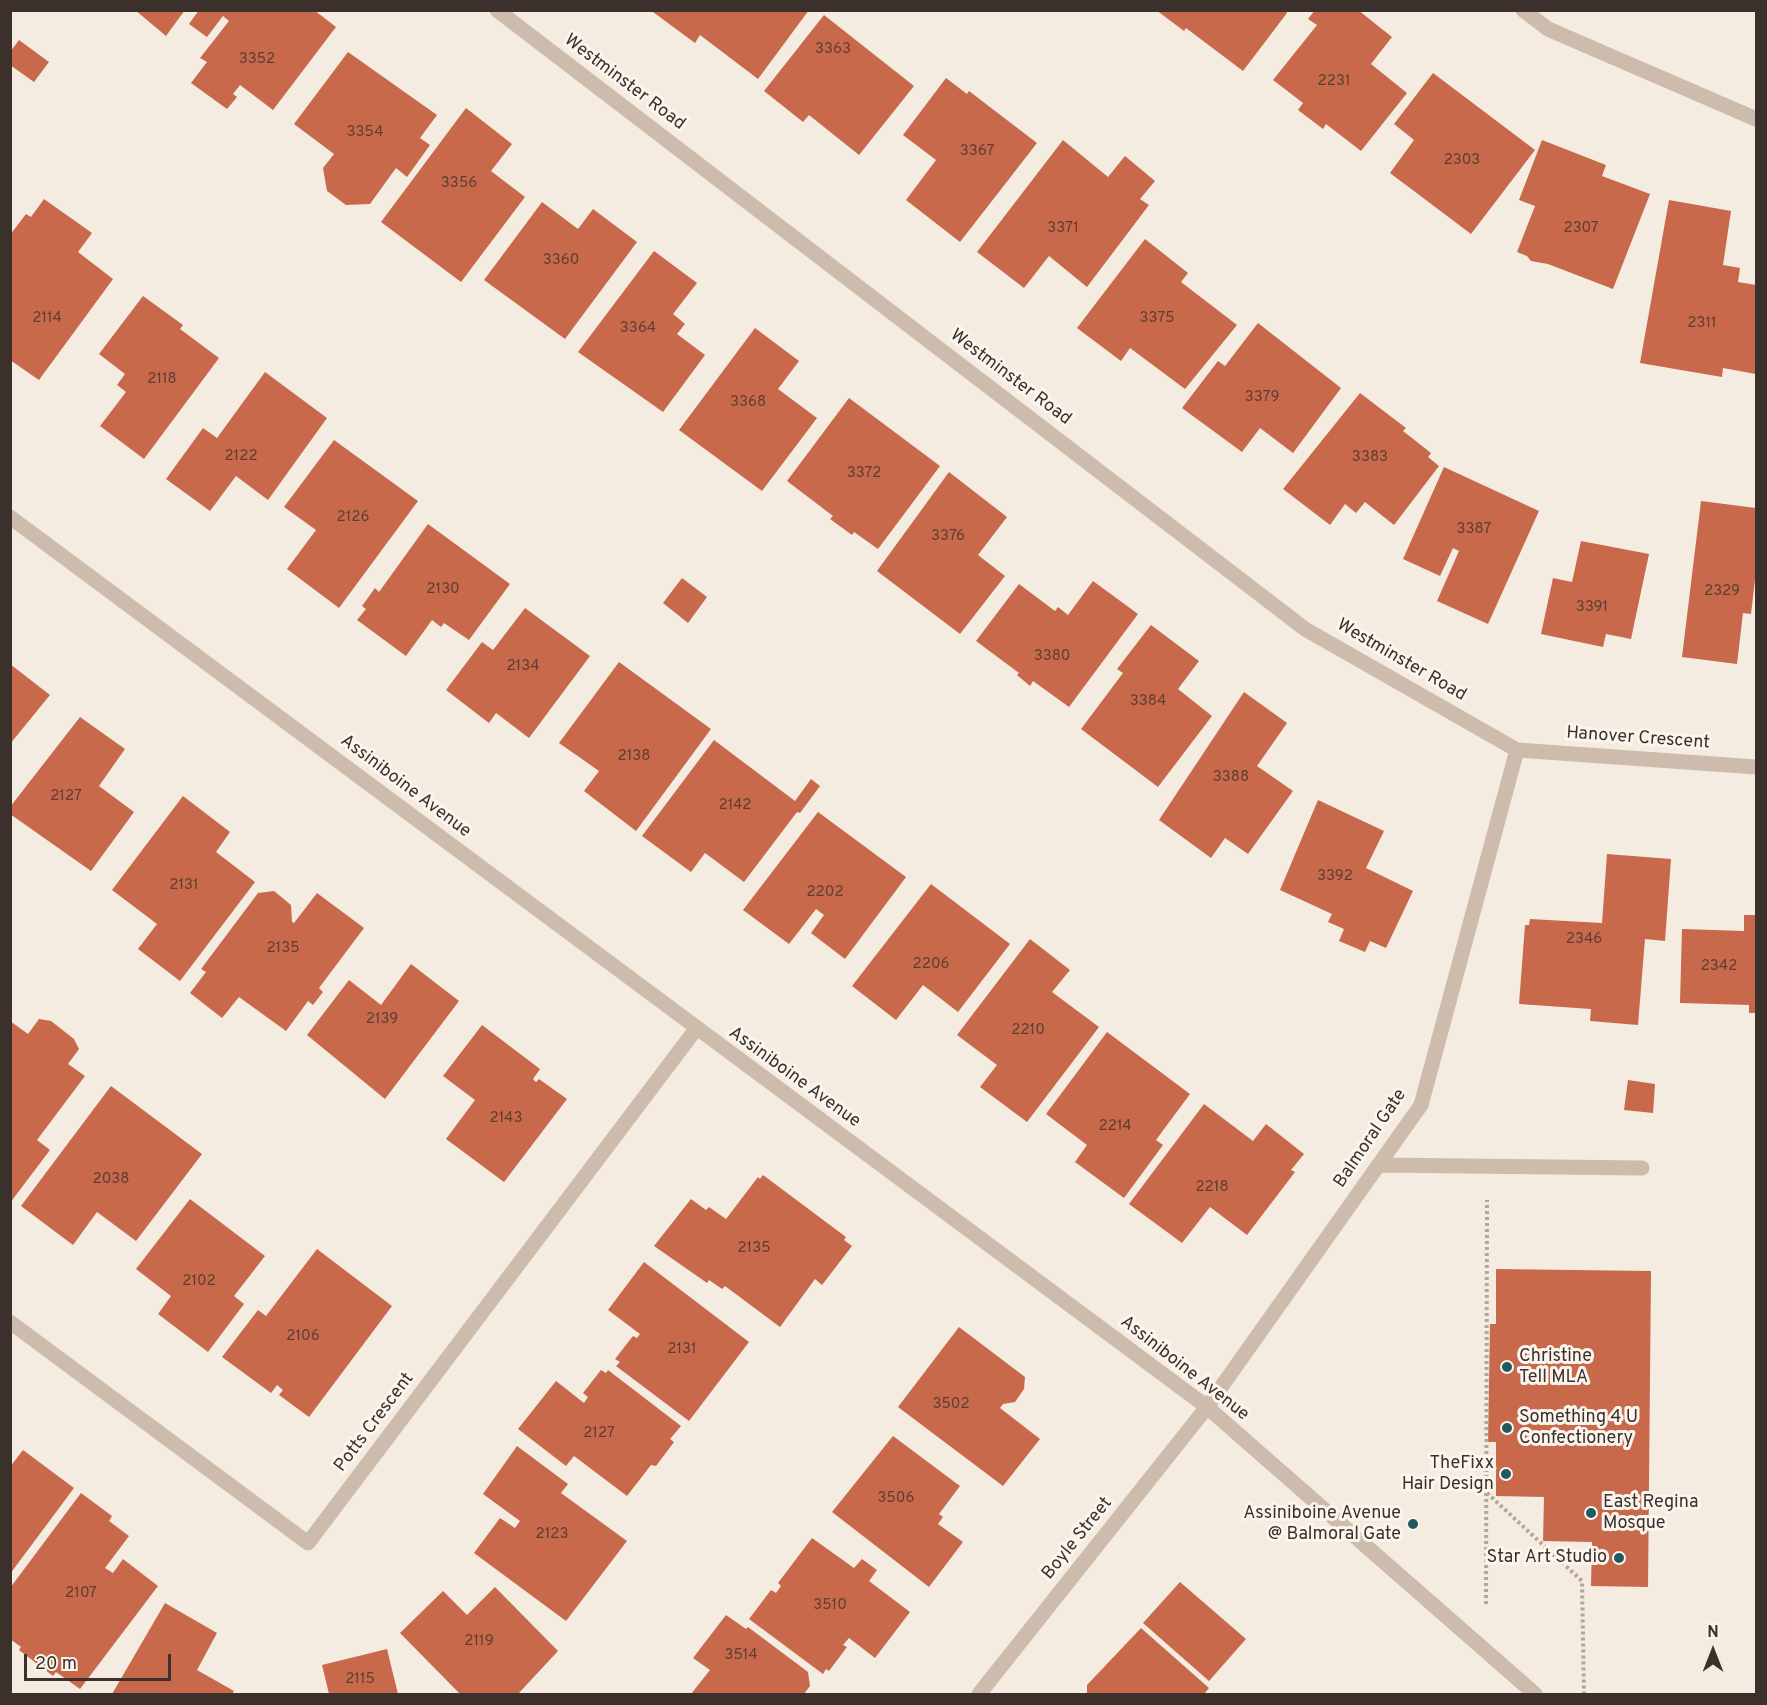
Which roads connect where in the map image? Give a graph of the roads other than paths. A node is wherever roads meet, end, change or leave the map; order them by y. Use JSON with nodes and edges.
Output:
{"nodes":[{"id":1,"x":497,"y":10,"type":"edge"},
{"id":2,"x":1523,"y":10,"type":"edge"},
{"id":3,"x":1756,"y":119,"type":"edge"},
{"id":4,"x":10,"y":517,"type":"edge"},
{"id":5,"x":1517,"y":750,"type":"junction"},
{"id":6,"x":1756,"y":767,"type":"edge"},
{"id":7,"x":696,"y":1029,"type":"junction"},
{"id":8,"x":1379,"y":1165,"type":"junction"},
{"id":9,"x":1642,"y":1168,"type":"dead end"},
{"id":10,"x":10,"y":1322,"type":"edge"},
{"id":11,"x":1207,"y":1407,"type":"junction"},
{"id":12,"x":979,"y":1695,"type":"edge"},
{"id":13,"x":1535,"y":1695,"type":"edge"}],
"edges":[{"from":1,"to":5,"type":"street","name":"Westminster Road"},
{"from":2,"to":3,"type":"street"},
{"from":4,"to":7,"type":"street","name":"Assiniboine Avenue"},
{"from":5,"to":6,"type":"street","name":"Hanover Crescent"},
{"from":5,"to":8,"type":"street","name":"Balmoral Gate"},
{"from":7,"to":10,"type":"street","name":"Potts Crescent"},
{"from":7,"to":11,"type":"street","name":"Assiniboine Avenue"},
{"from":8,"to":9,"type":"street"},
{"from":8,"to":11,"type":"street","name":"Balmoral Gate"},
{"from":11,"to":12,"type":"street","name":"Boyle Street"},
{"from":11,"to":13,"type":"street","name":"Assiniboine Avenue"}]}
